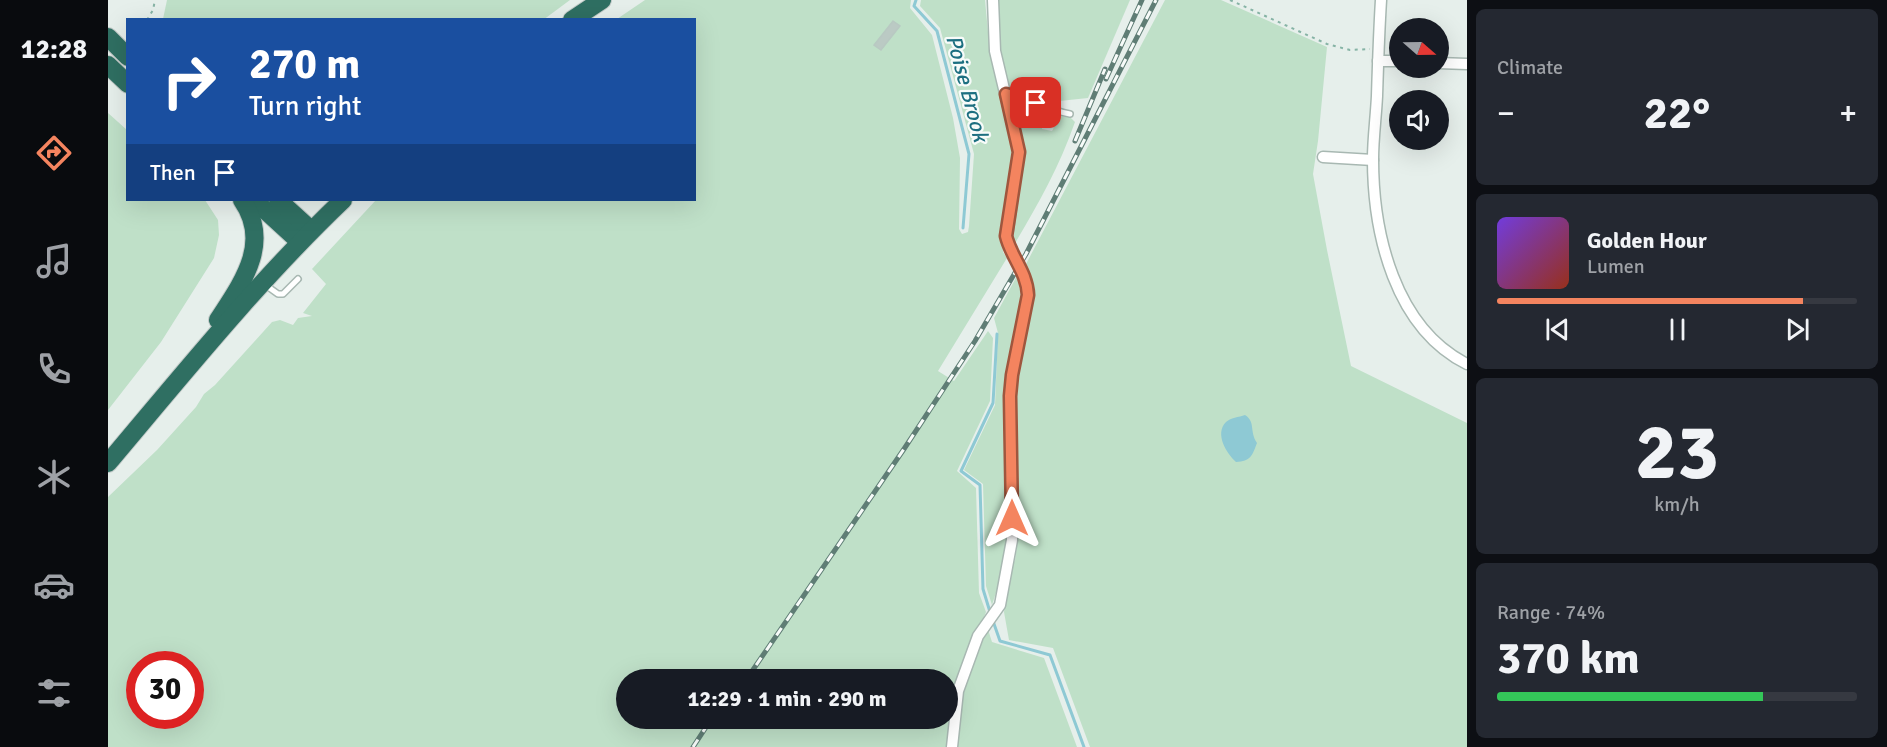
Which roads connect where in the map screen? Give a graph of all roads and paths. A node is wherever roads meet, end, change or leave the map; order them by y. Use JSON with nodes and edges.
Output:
{"nodes":[{"id":1,"x":155,"y":0,"type":"edge"},
{"id":2,"x":602,"y":0,"type":"edge"},
{"id":3,"x":993,"y":0,"type":"edge"},
{"id":4,"x":1230,"y":0,"type":"edge"},
{"id":5,"x":1380,"y":0,"type":"edge"},
{"id":6,"x":148,"y":18,"type":"edge"},
{"id":7,"x":575,"y":18,"type":"edge"},
{"id":8,"x":108,"y":37,"type":"edge"},
{"id":9,"x":126,"y":55,"type":"edge"},
{"id":10,"x":1378,"y":55,"type":"junction"},
{"id":11,"x":1389,"y":58,"type":"edge"},
{"id":12,"x":1449,"y":63,"type":"edge"},
{"id":13,"x":1467,"y":64,"type":"edge"},
{"id":14,"x":108,"y":65,"type":"edge"},
{"id":15,"x":126,"y":82,"type":"edge"},
{"id":16,"x":1006,"y":94,"type":"junction"},
{"id":17,"x":1053,"y":110,"type":"junction"},
{"id":18,"x":1070,"y":114,"type":"dead end"},
{"id":19,"x":1049,"y":124,"type":"dead end"},
{"id":20,"x":1323,"y":157,"type":"dead end"},
{"id":21,"x":1373,"y":159,"type":"junction"},
{"id":22,"x":243,"y":201,"type":"edge"},
{"id":23,"x":255,"y":201,"type":"edge"},
{"id":24,"x":279,"y":201,"type":"edge"},
{"id":25,"x":342,"y":201,"type":"edge"},
{"id":26,"x":306,"y":236,"type":"junction"},
{"id":27,"x":298,"y":279,"type":"dead end"},
{"id":28,"x":263,"y":283,"type":"junction"},
{"id":29,"x":192,"y":362,"type":"junction"},
{"id":30,"x":1467,"y":364,"type":"edge"},
{"id":31,"x":108,"y":463,"type":"edge"},
{"id":32,"x":952,"y":747,"type":"edge"}],
"edges":[{"from":1,"to":6,"type":"path"},
{"from":2,"to":7,"type":"highway"},
{"from":3,"to":16,"type":"street"},
{"from":4,"to":10,"type":"path"},
{"from":5,"to":10,"type":"street"},
{"from":8,"to":9,"type":"highway"},
{"from":10,"to":11,"type":"street"},
{"from":10,"to":21,"type":"street"},
{"from":12,"to":13,"type":"street"},
{"from":14,"to":15,"type":"highway"},
{"from":16,"to":17,"type":"lane"},
{"from":16,"to":32,"type":"street"},
{"from":17,"to":18,"type":"lane"},
{"from":17,"to":19,"type":"lane"},
{"from":20,"to":21,"type":"street"},
{"from":21,"to":30,"type":"street"},
{"from":22,"to":29,"type":"highway"},
{"from":23,"to":26,"type":"highway"},
{"from":24,"to":26,"type":"highway"},
{"from":25,"to":26,"type":"highway"},
{"from":26,"to":28,"type":"highway"},
{"from":27,"to":28,"type":"lane"},
{"from":28,"to":29,"type":"highway"},
{"from":29,"to":31,"type":"highway"}]}
